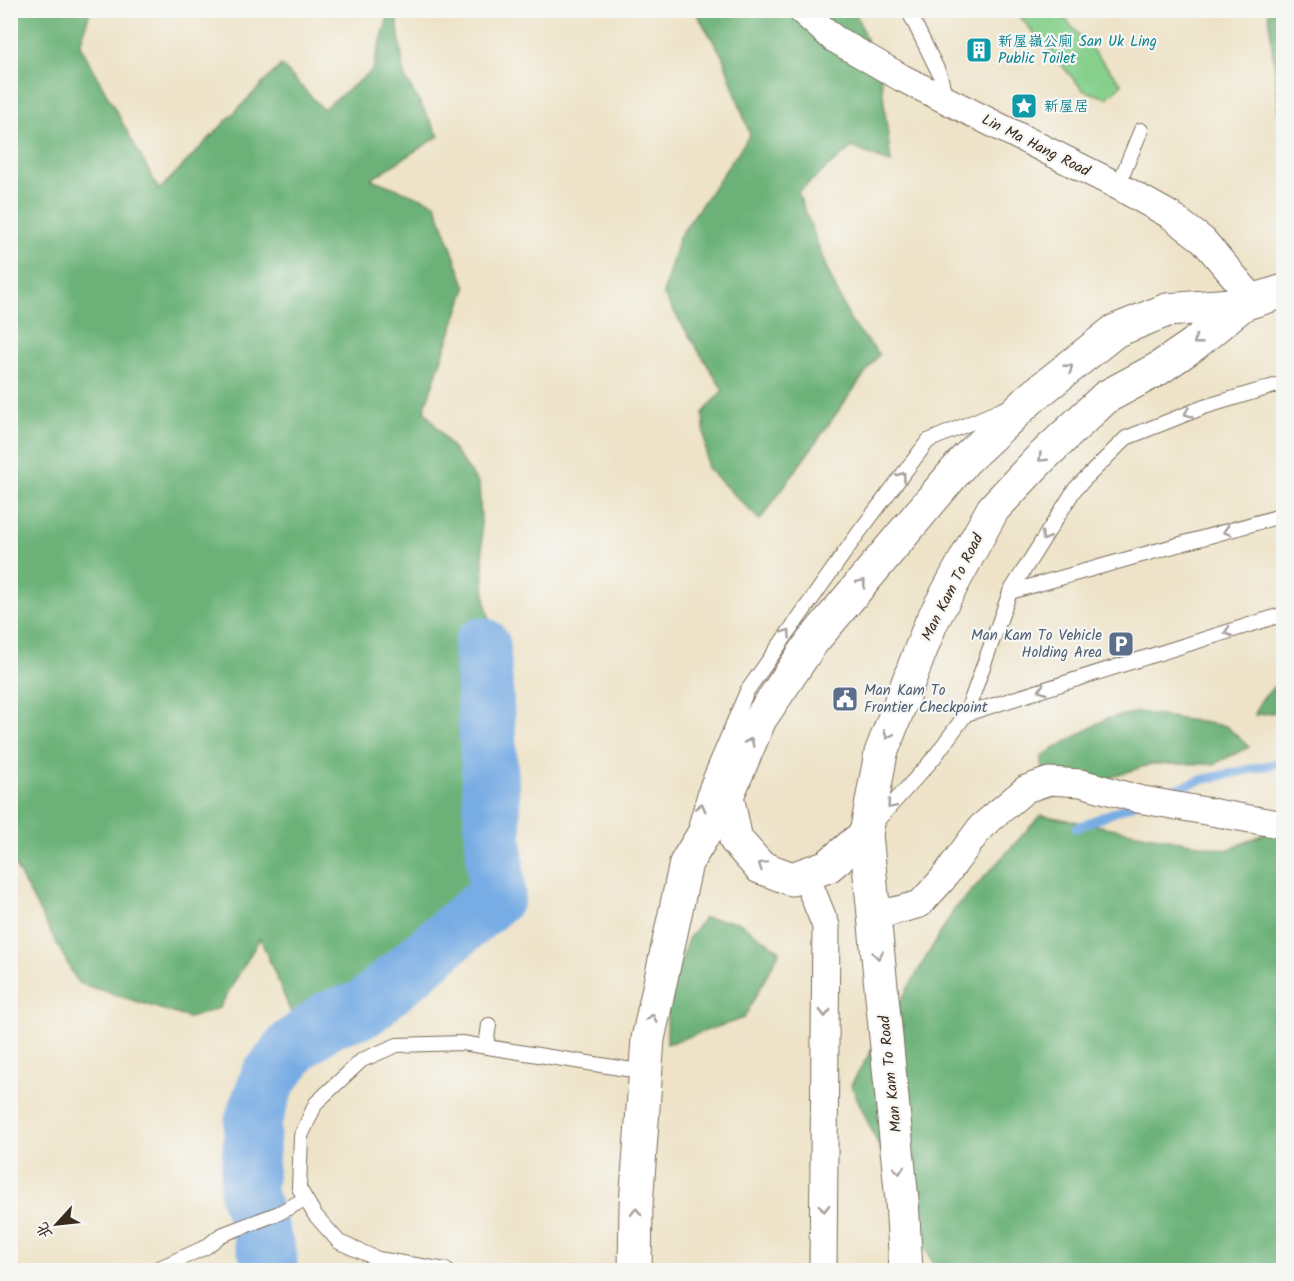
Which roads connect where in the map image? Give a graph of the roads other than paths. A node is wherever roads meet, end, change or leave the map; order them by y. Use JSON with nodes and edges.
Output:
{"nodes":[{"id":1,"x":801,"y":10,"type":"edge"},
{"id":2,"x":908,"y":10,"type":"edge"},
{"id":3,"x":946,"y":100,"type":"junction"},
{"id":4,"x":1141,"y":130,"type":"dead end"},
{"id":5,"x":1118,"y":186,"type":"junction"},
{"id":6,"x":1260,"y":299,"type":"edge"},
{"id":7,"x":1284,"y":383,"type":"edge"},
{"id":8,"x":1032,"y":397,"type":"junction"},
{"id":9,"x":1284,"y":515,"type":"edge"},
{"id":10,"x":1010,"y":592,"type":"junction"},
{"id":11,"x":1284,"y":614,"type":"edge"},
{"id":12,"x":966,"y":714,"type":"junction"},
{"id":13,"x":727,"y":796,"type":"junction"},
{"id":14,"x":1284,"y":825,"type":"edge"},
{"id":15,"x":866,"y":834,"type":"junction"},
{"id":16,"x":686,"y":863,"type":"junction"},
{"id":17,"x":805,"y":874,"type":"junction"},
{"id":18,"x":873,"y":901,"type":"junction"},
{"id":19,"x":489,"y":1025,"type":"dead end"},
{"id":20,"x":486,"y":1046,"type":"junction"},
{"id":21,"x":645,"y":1072,"type":"junction"},
{"id":22,"x":305,"y":1199,"type":"junction"},
{"id":23,"x":155,"y":1270,"type":"edge"},
{"id":24,"x":446,"y":1270,"type":"edge"},
{"id":25,"x":635,"y":1270,"type":"edge"},
{"id":26,"x":823,"y":1270,"type":"edge"},
{"id":27,"x":906,"y":1270,"type":"edge"}],
"edges":[{"from":1,"to":3,"type":"street","name":"Lin Ma Hang Road"},
{"from":2,"to":3,"type":"lane"},
{"from":3,"to":5,"type":"street","name":"Lin Ma Hang Road"},
{"from":4,"to":5,"type":"lane"},
{"from":5,"to":6,"type":"street","name":"Lin Ma Hang Road"},
{"from":8,"to":6,"type":"main road","one_way":true},
{"from":6,"to":15,"type":"main road","name":"Man Kam To Road","one_way":true},
{"from":7,"to":10,"type":"lane","one_way":true},
{"from":13,"to":8,"type":"main road","one_way":true},
{"from":16,"to":8,"type":"lane","one_way":true},
{"from":9,"to":10,"type":"lane","one_way":true},
{"from":10,"to":12,"type":"lane"},
{"from":11,"to":12,"type":"lane","one_way":true},
{"from":12,"to":15,"type":"lane","one_way":true},
{"from":13,"to":16,"type":"main road"},
{"from":17,"to":13,"type":"main road","one_way":true},
{"from":14,"to":18,"type":"street"},
{"from":15,"to":17,"type":"main road"},
{"from":15,"to":18,"type":"main road","name":"Man Kam To Road"},
{"from":21,"to":16,"type":"main road","one_way":true},
{"from":17,"to":26,"type":"street","one_way":true},
{"from":18,"to":27,"type":"main road","name":"Man Kam To Road","one_way":true},
{"from":19,"to":20,"type":"lane"},
{"from":20,"to":21,"type":"lane"},
{"from":20,"to":22,"type":"lane"},
{"from":25,"to":21,"type":"main road","one_way":true},
{"from":22,"to":23,"type":"lane"},
{"from":22,"to":24,"type":"lane"}]}
